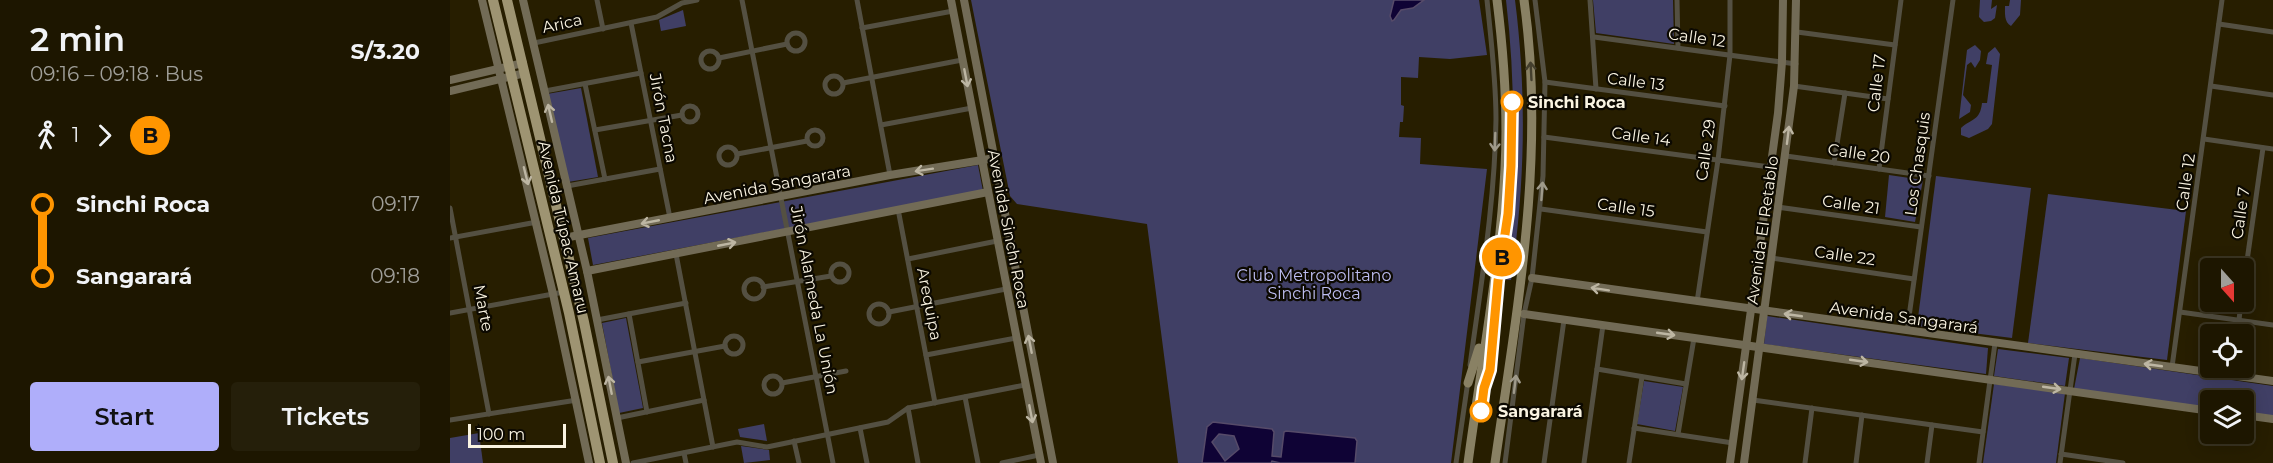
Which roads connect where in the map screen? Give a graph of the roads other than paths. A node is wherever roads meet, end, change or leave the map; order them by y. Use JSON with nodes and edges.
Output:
{"nodes":[{"id":1,"x":482,"y":0,"type":"edge"},
{"id":2,"x":493,"y":0,"type":"edge"},
{"id":3,"x":507,"y":0,"type":"edge"},
{"id":4,"x":523,"y":0,"type":"edge"},
{"id":5,"x":597,"y":0,"type":"edge"},
{"id":6,"x":698,"y":0,"type":"edge"},
{"id":7,"x":742,"y":0,"type":"edge"},
{"id":8,"x":857,"y":0,"type":"edge"},
{"id":9,"x":951,"y":0,"type":"edge"},
{"id":10,"x":964,"y":0,"type":"edge"},
{"id":11,"x":1487,"y":0,"type":"edge"},
{"id":12,"x":1497,"y":0,"type":"edge"},
{"id":13,"x":1524,"y":0,"type":"edge"},
{"id":14,"x":1535,"y":0,"type":"edge"},
{"id":15,"x":1590,"y":0,"type":"edge"},
{"id":16,"x":1677,"y":0,"type":"edge"},
{"id":17,"x":1730,"y":0,"type":"edge"},
{"id":18,"x":1783,"y":0,"type":"edge"},
{"id":19,"x":1796,"y":0,"type":"edge"},
{"id":20,"x":1901,"y":0,"type":"edge"},
{"id":21,"x":1951,"y":0,"type":"edge"},
{"id":22,"x":2222,"y":0,"type":"edge"},
{"id":23,"x":953,"y":11,"type":"junction"},
{"id":24,"x":631,"y":23,"type":"junction"},
{"id":25,"x":2219,"y":24,"type":"junction"},
{"id":26,"x":862,"y":28,"type":"junction"},
{"id":27,"x":603,"y":29,"type":"junction"},
{"id":28,"x":1797,"y":32,"type":"junction"},
{"id":29,"x":2273,"y":32,"type":"edge"},
{"id":30,"x":1594,"y":37,"type":"junction"},
{"id":31,"x":534,"y":43,"type":"junction"},
{"id":32,"x":787,"y":44,"type":"dead end"},
{"id":33,"x":1895,"y":45,"type":"junction"},
{"id":34,"x":1678,"y":48,"type":"junction"},
{"id":35,"x":752,"y":51,"type":"junction"},
{"id":36,"x":1730,"y":55,"type":"junction"},
{"id":37,"x":719,"y":58,"type":"dead end"},
{"id":38,"x":962,"y":60,"type":"junction"},
{"id":39,"x":1782,"y":62,"type":"junction"},
{"id":40,"x":1796,"y":64,"type":"junction"},
{"id":41,"x":524,"y":68,"type":"junction"},
{"id":42,"x":506,"y":73,"type":"junction"},
{"id":43,"x":641,"y":73,"type":"junction"},
{"id":44,"x":871,"y":77,"type":"junction"},
{"id":45,"x":450,"y":80,"type":"edge"},
{"id":46,"x":1545,"y":82,"type":"junction"},
{"id":47,"x":843,"y":83,"type":"dead end"},
{"id":48,"x":585,"y":84,"type":"junction"},
{"id":49,"x":1794,"y":86,"type":"junction"},
{"id":50,"x":2211,"y":86,"type":"junction"},
{"id":51,"x":1596,"y":89,"type":"junction"},
{"id":52,"x":450,"y":91,"type":"edge"},
{"id":53,"x":545,"y":91,"type":"junction"},
{"id":54,"x":1845,"y":93,"type":"junction"},
{"id":55,"x":2273,"y":95,"type":"edge"},
{"id":56,"x":1888,"y":99,"type":"junction"},
{"id":57,"x":1725,"y":106,"type":"junction"},
{"id":58,"x":972,"y":108,"type":"junction"},
{"id":59,"x":682,"y":115,"type":"dead end"},
{"id":60,"x":650,"y":120,"type":"junction"},
{"id":61,"x":881,"y":125,"type":"junction"},
{"id":62,"x":595,"y":130,"type":"junction"},
{"id":63,"x":1544,"y":137,"type":"junction"},
{"id":64,"x":2204,"y":139,"type":"junction"},
{"id":65,"x":807,"y":141,"type":"dead end"},
{"id":66,"x":2263,"y":147,"type":"junction"},
{"id":67,"x":771,"y":148,"type":"junction"},
{"id":68,"x":2273,"y":149,"type":"edge"},
{"id":69,"x":737,"y":154,"type":"dead end"},
{"id":70,"x":1786,"y":156,"type":"junction"},
{"id":71,"x":994,"y":158,"type":"junction"},
{"id":72,"x":982,"y":160,"type":"junction"},
{"id":73,"x":1718,"y":160,"type":"junction"},
{"id":74,"x":1834,"y":163,"type":"junction"},
{"id":75,"x":1770,"y":167,"type":"junction"},
{"id":76,"x":660,"y":169,"type":"junction"},
{"id":77,"x":1879,"y":169,"type":"junction"},
{"id":78,"x":890,"y":176,"type":"junction"},
{"id":79,"x":1929,"y":176,"type":"junction"},
{"id":80,"x":605,"y":179,"type":"junction"},
{"id":81,"x":567,"y":186,"type":"junction"},
{"id":82,"x":988,"y":192,"type":"junction"},
{"id":83,"x":781,"y":198,"type":"junction"},
{"id":84,"x":1778,"y":207,"type":"junction"},
{"id":85,"x":450,"y":208,"type":"edge"},
{"id":86,"x":898,"y":209,"type":"junction"},
{"id":87,"x":1541,"y":209,"type":"junction"},
{"id":88,"x":1005,"y":212,"type":"junction"},
{"id":89,"x":992,"y":215,"type":"junction"},
{"id":90,"x":670,"y":219,"type":"junction"},
{"id":91,"x":537,"y":222,"type":"junction"},
{"id":92,"x":1921,"y":227,"type":"junction"},
{"id":93,"x":1707,"y":232,"type":"junction"},
{"id":94,"x":788,"y":233,"type":"junction"},
{"id":95,"x":579,"y":236,"type":"junction"},
{"id":96,"x":453,"y":237,"type":"edge"},
{"id":97,"x":564,"y":238,"type":"junction"},
{"id":98,"x":997,"y":241,"type":"junction"},
{"id":99,"x":676,"y":254,"type":"junction"},
{"id":100,"x":1771,"y":258,"type":"junction"},
{"id":101,"x":2247,"y":258,"type":"edge"},
{"id":102,"x":908,"y":259,"type":"junction"},
{"id":103,"x":587,"y":271,"type":"junction"},
{"id":104,"x":831,"y":276,"type":"dead end"},
{"id":105,"x":1532,"y":278,"type":"junction"},
{"id":106,"x":1914,"y":279,"type":"junction"},
{"id":107,"x":797,"y":281,"type":"junction"},
{"id":108,"x":763,"y":287,"type":"dead end"},
{"id":109,"x":1006,"y":289,"type":"junction"},
{"id":110,"x":559,"y":293,"type":"junction"},
{"id":111,"x":1697,"y":302,"type":"junction"},
{"id":112,"x":686,"y":303,"type":"junction"},
{"id":113,"x":917,"y":307,"type":"junction"},
{"id":114,"x":471,"y":309,"type":"junction"},
{"id":115,"x":1751,"y":309,"type":"junction"},
{"id":116,"x":889,"y":312,"type":"dead end"},
{"id":117,"x":1765,"y":312,"type":"junction"},
{"id":118,"x":2180,"y":312,"type":"junction"},
{"id":119,"x":2239,"y":312,"type":"edge"},
{"id":120,"x":450,"y":313,"type":"edge"},
{"id":121,"x":629,"y":314,"type":"junction"},
{"id":122,"x":1524,"y":315,"type":"junction"},
{"id":123,"x":597,"y":320,"type":"junction"},
{"id":124,"x":1564,"y":320,"type":"junction"},
{"id":125,"x":2238,"y":320,"type":"junction"},
{"id":126,"x":1603,"y":325,"type":"junction"},
{"id":127,"x":2273,"y":325,"type":"edge"},
{"id":128,"x":1907,"y":331,"type":"junction"},
{"id":129,"x":1486,"y":335,"type":"junction"},
{"id":130,"x":1016,"y":338,"type":"junction"},
{"id":131,"x":1694,"y":338,"type":"junction"},
{"id":132,"x":1995,"y":343,"type":"junction"},
{"id":133,"x":725,"y":346,"type":"dead end"},
{"id":134,"x":1746,"y":346,"type":"junction"},
{"id":135,"x":1760,"y":348,"type":"junction"},
{"id":136,"x":1781,"y":350,"type":"junction"},
{"id":137,"x":695,"y":352,"type":"junction"},
{"id":138,"x":2075,"y":354,"type":"junction"},
{"id":139,"x":926,"y":355,"type":"junction"},
{"id":140,"x":638,"y":362,"type":"junction"},
{"id":141,"x":2172,"y":368,"type":"junction"},
{"id":142,"x":1597,"y":369,"type":"junction"},
{"id":143,"x":1757,"y":369,"type":"junction"},
{"id":144,"x":846,"y":371,"type":"dead end"},
{"id":145,"x":816,"y":376,"type":"junction"},
{"id":146,"x":1642,"y":377,"type":"junction"},
{"id":147,"x":1990,"y":379,"type":"junction"},
{"id":148,"x":2273,"y":380,"type":"edge"},
{"id":149,"x":782,"y":383,"type":"dead end"},
{"id":150,"x":1468,"y":383,"type":"junction"},
{"id":151,"x":1686,"y":384,"type":"junction"},
{"id":152,"x":1025,"y":386,"type":"junction"},
{"id":153,"x":2070,"y":391,"type":"junction"},
{"id":154,"x":965,"y":397,"type":"junction"},
{"id":155,"x":577,"y":400,"type":"junction"},
{"id":156,"x":704,"y":400,"type":"junction"},
{"id":157,"x":1752,"y":400,"type":"junction"},
{"id":158,"x":935,"y":403,"type":"junction"},
{"id":159,"x":908,"y":408,"type":"junction"},
{"id":160,"x":1812,"y":408,"type":"junction"},
{"id":161,"x":2200,"y":409,"type":"edge"},
{"id":162,"x":647,"y":412,"type":"junction"},
{"id":163,"x":489,"y":414,"type":"junction"},
{"id":164,"x":1862,"y":415,"type":"junction"},
{"id":165,"x":2254,"y":416,"type":"edge"},
{"id":166,"x":2258,"y":417,"type":"junction"},
{"id":167,"x":617,"y":418,"type":"junction"},
{"id":168,"x":2273,"y":419,"type":"edge"},
{"id":169,"x":450,"y":420,"type":"edge"},
{"id":170,"x":1932,"y":425,"type":"junction"},
{"id":171,"x":2273,"y":425,"type":"edge"},
{"id":172,"x":860,"y":428,"type":"junction"},
{"id":173,"x":1634,"y":428,"type":"junction"},
{"id":174,"x":1983,"y":432,"type":"junction"},
{"id":175,"x":1678,"y":434,"type":"junction"},
{"id":176,"x":828,"y":435,"type":"junction"},
{"id":177,"x":794,"y":441,"type":"junction"},
{"id":178,"x":1733,"y":443,"type":"junction"},
{"id":179,"x":713,"y":447,"type":"junction"},
{"id":180,"x":684,"y":453,"type":"junction"},
{"id":181,"x":2061,"y":454,"type":"junction"},
{"id":182,"x":1040,"y":459,"type":"edge"},
{"id":183,"x":589,"y":463,"type":"edge"},
{"id":184,"x":600,"y":463,"type":"edge"},
{"id":185,"x":613,"y":463,"type":"edge"},
{"id":186,"x":626,"y":463,"type":"edge"},
{"id":187,"x":633,"y":463,"type":"edge"},
{"id":188,"x":686,"y":463,"type":"edge"},
{"id":189,"x":799,"y":463,"type":"edge"},
{"id":190,"x":833,"y":463,"type":"edge"},
{"id":191,"x":867,"y":463,"type":"edge"},
{"id":192,"x":918,"y":463,"type":"edge"},
{"id":193,"x":978,"y":463,"type":"edge"},
{"id":194,"x":1002,"y":463,"type":"edge"},
{"id":195,"x":1053,"y":463,"type":"edge"},
{"id":196,"x":1456,"y":463,"type":"edge"},
{"id":197,"x":1468,"y":463,"type":"edge"},
{"id":198,"x":1495,"y":463,"type":"edge"},
{"id":199,"x":1505,"y":463,"type":"edge"},
{"id":200,"x":1544,"y":463,"type":"edge"},
{"id":201,"x":1586,"y":463,"type":"edge"},
{"id":202,"x":1629,"y":463,"type":"edge"},
{"id":203,"x":1730,"y":463,"type":"edge"},
{"id":204,"x":1744,"y":463,"type":"edge"},
{"id":205,"x":1805,"y":463,"type":"edge"},
{"id":206,"x":1856,"y":463,"type":"edge"},
{"id":207,"x":1927,"y":463,"type":"edge"},
{"id":208,"x":1979,"y":463,"type":"edge"},
{"id":209,"x":2060,"y":463,"type":"edge"},
{"id":210,"x":2123,"y":463,"type":"edge"}],
"edges":[{"from":1,"to":42,"type":"street","name":"Avenida Túpac Amaru"},
{"from":2,"to":42,"type":"highway","name":"Avenida Túpac Amaru"},
{"from":3,"to":41,"type":"highway","name":"Avenida Túpac Amaru"},
{"from":4,"to":31,"type":"street","name":"Avenida Túpac Amaru"},
{"from":5,"to":27,"type":"street"},
{"from":6,"to":24,"type":"street","name":"Arica"},
{"from":7,"to":35,"type":"street","name":"Jirón Alameda La Unión"},
{"from":8,"to":26,"type":"street"},
{"from":9,"to":23,"type":"street","name":"Avenida Sinchi Roca"},
{"from":10,"to":71,"type":"street","name":"Avenida Sinchi Roca"},
{"from":11,"to":150,"type":"street","one_way":true},
{"from":12,"to":129,"type":"main road"},
{"from":198,"to":13,"type":"main road","one_way":true},
{"from":14,"to":46,"type":"street"},
{"from":15,"to":30,"type":"street"},
{"from":16,"to":34,"type":"street"},
{"from":17,"to":36,"type":"street","name":"Calle 29"},
{"from":18,"to":39,"type":"street","name":"Avenida El Retablo"},
{"from":19,"to":28,"type":"street","name":"Avenida El Retablo"},
{"from":20,"to":33,"type":"street","name":"Calle 17"},
{"from":21,"to":79,"type":"street","name":"Los Chasquis"},
{"from":22,"to":25,"type":"street","name":"Calle 12"},
{"from":23,"to":26,"type":"street"},
{"from":23,"to":38,"type":"street","name":"Avenida Sinchi Roca"},
{"from":24,"to":27,"type":"street","name":"Arica"},
{"from":24,"to":43,"type":"street","name":"Jirón Tacna"},
{"from":25,"to":29,"type":"street"},
{"from":25,"to":50,"type":"street","name":"Calle 12"},
{"from":26,"to":44,"type":"street"},
{"from":27,"to":31,"type":"street","name":"Arica"},
{"from":28,"to":33,"type":"street"},
{"from":28,"to":40,"type":"street","name":"Avenida El Retablo"},
{"from":30,"to":34,"type":"street","name":"Calle 12"},
{"from":30,"to":51,"type":"street"},
{"from":31,"to":53,"type":"street","name":"Avenida Túpac Amaru"},
{"from":32,"to":35,"type":"street"},
{"from":33,"to":56,"type":"street","name":"Calle 17"},
{"from":34,"to":36,"type":"street","name":"Calle 12"},
{"from":35,"to":37,"type":"street"},
{"from":35,"to":67,"type":"street","name":"Jirón Alameda La Unión"},
{"from":36,"to":39,"type":"street","name":"Calle 12"},
{"from":36,"to":57,"type":"street","name":"Calle 29"},
{"from":38,"to":44,"type":"street"},
{"from":38,"to":58,"type":"street","name":"Avenida Sinchi Roca","one_way":true},
{"from":39,"to":40,"type":"street","name":"Calle 12"},
{"from":39,"to":75,"type":"street","name":"Avenida El Retablo"},
{"from":40,"to":49,"type":"street","name":"Avenida El Retablo"},
{"from":41,"to":42,"type":"street"},
{"from":41,"to":97,"type":"highway","name":"Avenida Túpac Amaru"},
{"from":42,"to":45,"type":"street"},
{"from":42,"to":52,"type":"street"},
{"from":42,"to":91,"type":"street","name":"Avenida Túpac Amaru","one_way":true},
{"from":42,"to":110,"type":"highway","name":"Avenida Túpac Amaru"},
{"from":43,"to":48,"type":"street"},
{"from":43,"to":60,"type":"street","name":"Jirón Tacna"},
{"from":44,"to":47,"type":"street"},
{"from":44,"to":61,"type":"street"},
{"from":46,"to":51,"type":"street","name":"Calle 13"},
{"from":46,"to":63,"type":"street"},
{"from":48,"to":53,"type":"street"},
{"from":48,"to":62,"type":"street"},
{"from":49,"to":54,"type":"street"},
{"from":70,"to":49,"type":"street","name":"Avenida El Retablo","one_way":true},
{"from":50,"to":55,"type":"street"},
{"from":50,"to":64,"type":"street","name":"Calle 12"},
{"from":51,"to":57,"type":"street","name":"Calle 13"},
{"from":81,"to":53,"type":"street","name":"Avenida Túpac Amaru","one_way":true},
{"from":54,"to":56,"type":"street"},
{"from":54,"to":74,"type":"street"},
{"from":56,"to":77,"type":"street","name":"Calle 17"},
{"from":57,"to":73,"type":"street","name":"Calle 29"},
{"from":58,"to":61,"type":"street"},
{"from":58,"to":72,"type":"street","name":"Avenida Sinchi Roca"},
{"from":59,"to":60,"type":"street"},
{"from":60,"to":62,"type":"street"},
{"from":60,"to":76,"type":"street","name":"Jirón Tacna"},
{"from":61,"to":78,"type":"street"},
{"from":62,"to":80,"type":"street"},
{"from":63,"to":73,"type":"street","name":"Calle 14"},
{"from":87,"to":63,"type":"street","one_way":true},
{"from":64,"to":66,"type":"street"},
{"from":64,"to":118,"type":"street","name":"Calle 12"},
{"from":65,"to":67,"type":"street"},
{"from":66,"to":68,"type":"street"},
{"from":66,"to":101,"type":"street","name":"Calle 7"},
{"from":67,"to":69,"type":"street"},
{"from":67,"to":83,"type":"street","name":"Jirón Alameda La Unión"},
{"from":70,"to":74,"type":"street","name":"Calle 20"},
{"from":70,"to":84,"type":"street","name":"Avenida El Retablo"},
{"from":71,"to":72,"type":"street","name":"Avenida Sangarara"},
{"from":71,"to":88,"type":"street","name":"Avenida Sinchi Roca"},
{"from":72,"to":78,"type":"street","name":"Avenida Sangarara","one_way":true},
{"from":72,"to":82,"type":"street","name":"Avenida Sinchi Roca"},
{"from":73,"to":75,"type":"street","name":"Calle 14"},
{"from":73,"to":93,"type":"street","name":"Calle 29"},
{"from":74,"to":77,"type":"street","name":"Calle 20"},
{"from":75,"to":115,"type":"street","name":"Avenida El Retablo"},
{"from":76,"to":80,"type":"street"},
{"from":76,"to":90,"type":"street","name":"Jirón Tacna"},
{"from":77,"to":79,"type":"street","name":"Calle 20"},
{"from":78,"to":83,"type":"street","name":"Avenida Sangarara"},
{"from":79,"to":92,"type":"street","name":"Los Chasquis"},
{"from":80,"to":81,"type":"street"},
{"from":81,"to":95,"type":"street","name":"Avenida Túpac Amaru"},
{"from":82,"to":86,"type":"street"},
{"from":82,"to":89,"type":"street","name":"Avenida Sinchi Roca"},
{"from":83,"to":90,"type":"street","name":"Avenida Sangarara"},
{"from":83,"to":94,"type":"street","name":"Jirón Alameda La Unión"},
{"from":84,"to":92,"type":"street","name":"Calle 21"},
{"from":84,"to":100,"type":"street","name":"Avenida El Retablo"},
{"from":85,"to":96,"type":"street","name":"Marte"},
{"from":86,"to":94,"type":"street"},
{"from":86,"to":102,"type":"street","name":"Arequipa"},
{"from":87,"to":93,"type":"street","name":"Calle 15"},
{"from":87,"to":105,"type":"street"},
{"from":88,"to":89,"type":"street"},
{"from":195,"to":88,"type":"street","name":"Avenida Sinchi Roca","one_way":true},
{"from":89,"to":98,"type":"street","name":"Avenida Sinchi Roca"},
{"from":90,"to":95,"type":"street","name":"Avenida Sangarara","one_way":true},
{"from":91,"to":96,"type":"street"},
{"from":91,"to":110,"type":"street","name":"Avenida Túpac Amaru"},
{"from":92,"to":106,"type":"street","name":"Los Chasquis"},
{"from":93,"to":111,"type":"street","name":"Calle 29"},
{"from":99,"to":94,"type":"street","one_way":true},
{"from":94,"to":107,"type":"street","name":"Jirón Alameda La Unión"},
{"from":95,"to":97,"type":"street","name":"Avenida Sangarara"},
{"from":95,"to":103,"type":"street","name":"Avenida Túpac Amaru"},
{"from":96,"to":114,"type":"street","name":"Marte"},
{"from":97,"to":185,"type":"highway","name":"Avenida Túpac Amaru"},
{"from":98,"to":102,"type":"street"},
{"from":98,"to":109,"type":"street","name":"Avenida Sinchi Roca"},
{"from":99,"to":103,"type":"street"},
{"from":99,"to":112,"type":"street"},
{"from":100,"to":106,"type":"street","name":"Calle 22"},
{"from":100,"to":117,"type":"street","name":"Avenida El Retablo"},
{"from":102,"to":113,"type":"street","name":"Arequipa"},
{"from":103,"to":123,"type":"street","name":"Avenida Túpac Amaru"},
{"from":104,"to":107,"type":"street"},
{"from":111,"to":105,"type":"street","name":"Avenida Sangarará","one_way":true},
{"from":105,"to":122,"type":"street"},
{"from":106,"to":128,"type":"street","name":"Los Chasquis"},
{"from":107,"to":108,"type":"street"},
{"from":107,"to":145,"type":"street","name":"Jirón Alameda La Unión"},
{"from":109,"to":113,"type":"street"},
{"from":109,"to":130,"type":"street","name":"Avenida Sinchi Roca"},
{"from":110,"to":114,"type":"street"},
{"from":110,"to":155,"type":"street","name":"Avenida Túpac Amaru"},
{"from":110,"to":184,"type":"highway","name":"Avenida Túpac Amaru"},
{"from":111,"to":115,"type":"street","name":"Avenida Sangarará"},
{"from":112,"to":121,"type":"street"},
{"from":112,"to":137,"type":"street"},
{"from":113,"to":116,"type":"street"},
{"from":113,"to":139,"type":"street","name":"Arequipa"},
{"from":114,"to":120,"type":"street"},
{"from":114,"to":163,"type":"street","name":"Marte"},
{"from":115,"to":117,"type":"street","name":"Avenida Sangarará"},
{"from":115,"to":134,"type":"street","name":"Avenida El Retablo"},
{"from":128,"to":117,"type":"street","name":"Avenida Sangarará","one_way":true},
{"from":117,"to":135,"type":"street","name":"Avenida El Retablo"},
{"from":118,"to":125,"type":"street"},
{"from":118,"to":141,"type":"street","name":"Calle 12"},
{"from":119,"to":125,"type":"street"},
{"from":121,"to":123,"type":"street"},
{"from":121,"to":140,"type":"street"},
{"from":122,"to":124,"type":"street"},
{"from":199,"to":122,"type":"street","one_way":true},
{"from":167,"to":123,"type":"street","name":"Avenida Túpac Amaru","one_way":true},
{"from":124,"to":126,"type":"street"},
{"from":124,"to":200,"type":"street"},
{"from":125,"to":127,"type":"street"},
{"from":126,"to":131,"type":"street","one_way":true},
{"from":126,"to":142,"type":"street"},
{"from":128,"to":132,"type":"street","name":"Avenida Sangarará"},
{"from":129,"to":150,"type":"main road"},
{"from":129,"to":197,"type":"main road"},
{"from":130,"to":139,"type":"street"},
{"from":130,"to":152,"type":"street","name":"Avenida Sinchi Roca"},
{"from":131,"to":134,"type":"street"},
{"from":131,"to":151,"type":"street"},
{"from":132,"to":138,"type":"street","name":"Avenida Sangarará"},
{"from":132,"to":147,"type":"street"},
{"from":133,"to":137,"type":"street"},
{"from":134,"to":135,"type":"street"},
{"from":134,"to":178,"type":"street","name":"Avenida El Retablo","one_way":true},
{"from":135,"to":136,"type":"street"},
{"from":135,"to":143,"type":"street","name":"Avenida El Retablo"},
{"from":136,"to":143,"type":"street"},
{"from":136,"to":147,"type":"street","one_way":true},
{"from":137,"to":140,"type":"street"},
{"from":137,"to":156,"type":"street"},
{"from":141,"to":138,"type":"street","name":"Avenida Sangarará","one_way":true},
{"from":138,"to":153,"type":"street"},
{"from":139,"to":158,"type":"street","name":"Arequipa"},
{"from":140,"to":162,"type":"street"},
{"from":141,"to":148,"type":"street","name":"Avenida Sangarará"},
{"from":142,"to":146,"type":"street"},
{"from":142,"to":201,"type":"street"},
{"from":143,"to":157,"type":"street","name":"Avenida El Retablo"},
{"from":144,"to":145,"type":"street"},
{"from":145,"to":149,"type":"street"},
{"from":145,"to":176,"type":"street","name":"Jirón Alameda La Unión"},
{"from":146,"to":151,"type":"street"},
{"from":146,"to":173,"type":"street"},
{"from":147,"to":153,"type":"street","one_way":true},
{"from":147,"to":174,"type":"street"},
{"from":150,"to":196,"type":"street"},
{"from":151,"to":175,"type":"street"},
{"from":152,"to":154,"type":"street"},
{"from":152,"to":182,"type":"street","name":"Avenida Sinchi Roca","one_way":true},
{"from":153,"to":161,"type":"street"},
{"from":153,"to":181,"type":"street"},
{"from":154,"to":158,"type":"street"},
{"from":154,"to":193,"type":"street"},
{"from":155,"to":163,"type":"street"},
{"from":155,"to":183,"type":"street","name":"Avenida Túpac Amaru"},
{"from":156,"to":162,"type":"street"},
{"from":156,"to":179,"type":"street"},
{"from":157,"to":160,"type":"street"},
{"from":157,"to":204,"type":"street","name":"Avenida El Retablo"},
{"from":158,"to":159,"type":"street"},
{"from":159,"to":172,"type":"street"},
{"from":159,"to":192,"type":"street"},
{"from":160,"to":164,"type":"street"},
{"from":160,"to":205,"type":"street"},
{"from":162,"to":167,"type":"street"},
{"from":163,"to":169,"type":"street"},
{"from":164,"to":170,"type":"street"},
{"from":164,"to":206,"type":"street"},
{"from":165,"to":166,"type":"street"},
{"from":166,"to":168,"type":"street"},
{"from":166,"to":171,"type":"street"},
{"from":167,"to":186,"type":"street","name":"Avenida Túpac Amaru"},
{"from":170,"to":174,"type":"street"},
{"from":170,"to":207,"type":"street"},
{"from":172,"to":176,"type":"street"},
{"from":172,"to":191,"type":"street"},
{"from":173,"to":175,"type":"street"},
{"from":173,"to":202,"type":"street"},
{"from":174,"to":208,"type":"street"},
{"from":175,"to":178,"type":"street"},
{"from":176,"to":177,"type":"street"},
{"from":176,"to":190,"type":"street","name":"Jirón Alameda La Unión"},
{"from":177,"to":179,"type":"street"},
{"from":177,"to":189,"type":"street"},
{"from":178,"to":203,"type":"street","name":"Avenida El Retablo"},
{"from":179,"to":180,"type":"street"},
{"from":180,"to":187,"type":"street"},
{"from":180,"to":188,"type":"street"},
{"from":181,"to":209,"type":"street"},
{"from":181,"to":210,"type":"street"},
{"from":182,"to":194,"type":"street"}]}
